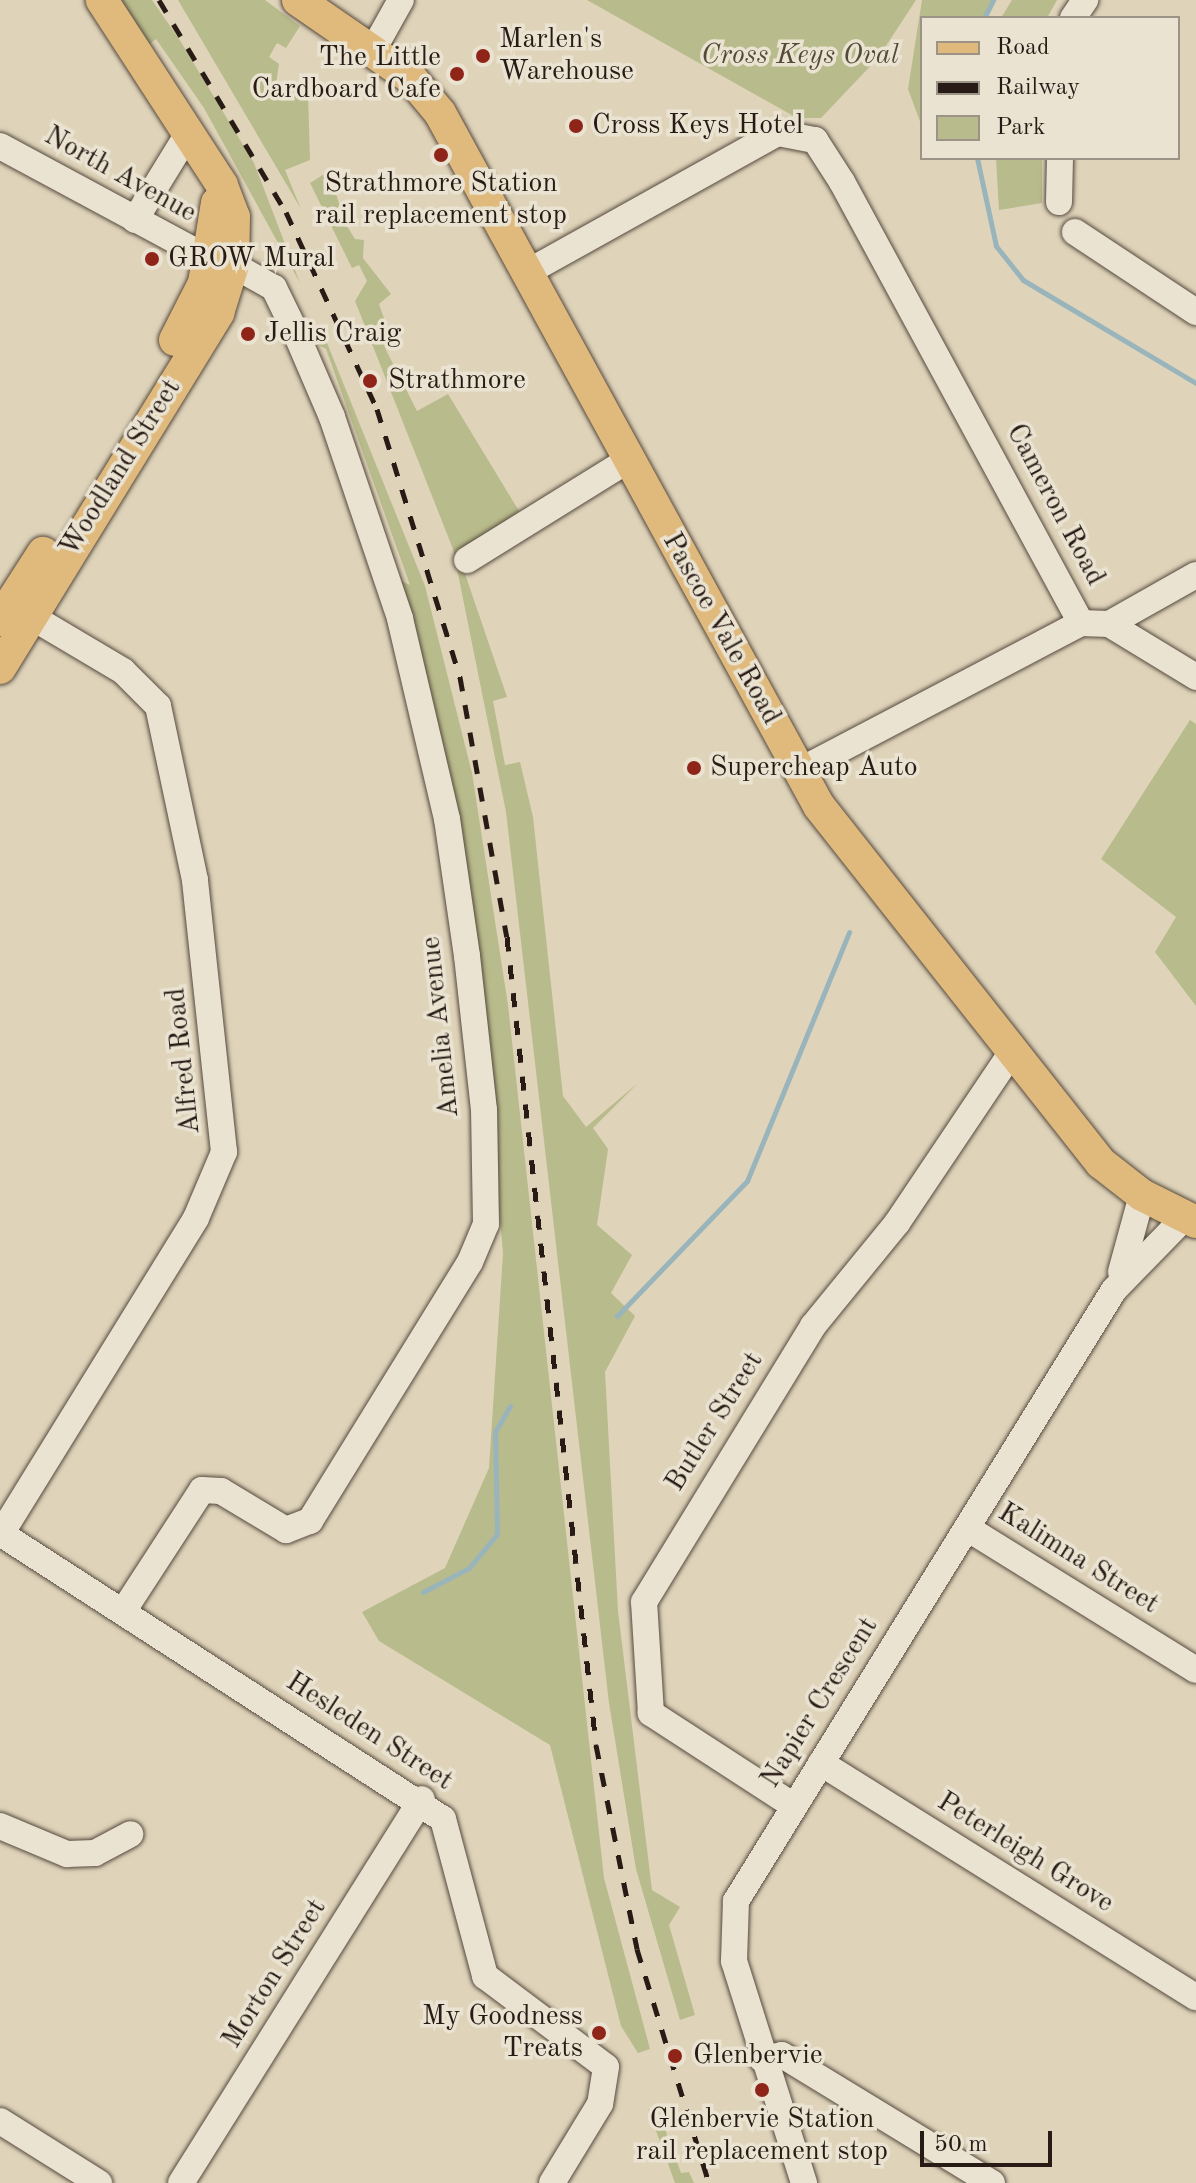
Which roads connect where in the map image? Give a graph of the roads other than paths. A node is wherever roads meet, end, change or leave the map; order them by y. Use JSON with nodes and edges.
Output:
{"nodes":[{"id":1,"x":102,"y":0,"type":"edge"},
{"id":2,"x":298,"y":0,"type":"edge"},
{"id":3,"x":401,"y":0,"type":"edge"},
{"id":4,"x":373,"y":50,"type":"junction"},
{"id":5,"x":194,"y":141,"type":"junction"},
{"id":6,"x":0,"y":146,"type":"edge"},
{"id":7,"x":1060,"y":160,"type":"edge"},
{"id":8,"x":1059,"y":202,"type":"dead end"},
{"id":9,"x":135,"y":220,"type":"junction"},
{"id":10,"x":1075,"y":232,"type":"dead end"},
{"id":11,"x":222,"y":262,"type":"junction"},
{"id":12,"x":526,"y":273,"type":"junction"},
{"id":13,"x":1193,"y":304,"type":"edge"},
{"id":14,"x":628,"y":460,"type":"junction"},
{"id":15,"x":467,"y":560,"type":"dead end"},
{"id":16,"x":1196,"y":575,"type":"edge"},
{"id":17,"x":14,"y":613,"type":"edge"},
{"id":18,"x":1081,"y":623,"type":"junction"},
{"id":19,"x":1109,"y":624,"type":"junction"},
{"id":20,"x":0,"y":668,"type":"edge"},
{"id":21,"x":1196,"y":677,"type":"edge"},
{"id":22,"x":799,"y":771,"type":"junction"},
{"id":23,"x":1012,"y":1052,"type":"junction"},
{"id":24,"x":1142,"y":1195,"type":"junction"},
{"id":25,"x":1190,"y":1220,"type":"edge"},
{"id":26,"x":1114,"y":1290,"type":"junction"},
{"id":27,"x":967,"y":1528,"type":"junction"},
{"id":28,"x":0,"y":1533,"type":"edge"},
{"id":29,"x":124,"y":1610,"type":"junction"},
{"id":30,"x":1196,"y":1670,"type":"edge"},
{"id":31,"x":821,"y":1763,"type":"junction"},
{"id":32,"x":422,"y":1799,"type":"junction"},
{"id":33,"x":794,"y":1806,"type":"junction"},
{"id":34,"x":0,"y":1826,"type":"edge"},
{"id":35,"x":130,"y":1834,"type":"dead end"},
{"id":36,"x":1196,"y":1997,"type":"edge"},
{"id":37,"x":762,"y":2059,"type":"junction"},
{"id":38,"x":0,"y":2121,"type":"edge"},
{"id":39,"x":99,"y":2183,"type":"edge"},
{"id":40,"x":181,"y":2183,"type":"edge"},
{"id":41,"x":552,"y":2183,"type":"edge"},
{"id":42,"x":804,"y":2183,"type":"edge"},
{"id":43,"x":992,"y":2183,"type":"edge"}],
"edges":[{"from":1,"to":5,"type":"main road","name":"Woodland Street"},
{"from":2,"to":4,"type":"main road","name":"Pascoe Vale Road"},
{"from":3,"to":4,"type":"street"},
{"from":4,"to":12,"type":"main road","name":"Pascoe Vale Road"},
{"from":5,"to":9,"type":"street"},
{"from":5,"to":11,"type":"main road","name":"Woodland Street"},
{"from":6,"to":9,"type":"street","name":"North Avenue"},
{"from":7,"to":8,"type":"street"},
{"from":9,"to":11,"type":"street","name":"North Avenue"},
{"from":10,"to":13,"type":"street"},
{"from":11,"to":17,"type":"main road","name":"Woodland Street"},
{"from":11,"to":29,"type":"street","name":"Amelia Avenue"},
{"from":12,"to":14,"type":"main road","name":"Pascoe Vale Road"},
{"from":12,"to":18,"type":"street","name":"Cameron Road"},
{"from":14,"to":15,"type":"street"},
{"from":14,"to":22,"type":"main road","name":"Pascoe Vale Road"},
{"from":16,"to":19,"type":"street"},
{"from":17,"to":20,"type":"main road","name":"Woodland Street"},
{"from":17,"to":28,"type":"street","name":"Alfred Road"},
{"from":18,"to":19,"type":"street"},
{"from":18,"to":22,"type":"street","name":"Cameron Road"},
{"from":19,"to":21,"type":"street"},
{"from":22,"to":23,"type":"main road","name":"Pascoe Vale Road"},
{"from":23,"to":24,"type":"main road","name":"Pascoe Vale Road"},
{"from":23,"to":33,"type":"street","name":"Butler Street"},
{"from":24,"to":25,"type":"main road","name":"Pascoe Vale Road"},
{"from":24,"to":26,"type":"street","name":"Napier Crescent"},
{"from":25,"to":26,"type":"street","name":"Napier Crescent"},
{"from":26,"to":27,"type":"street","name":"Napier Crescent"},
{"from":27,"to":30,"type":"street","name":"Kalimna Street"},
{"from":27,"to":31,"type":"street","name":"Napier Crescent"},
{"from":28,"to":29,"type":"street","name":"Hesleden Street"},
{"from":29,"to":32,"type":"street","name":"Hesleden Street"},
{"from":31,"to":33,"type":"street","name":"Napier Crescent"},
{"from":31,"to":36,"type":"street","name":"Peterleigh Grove"},
{"from":32,"to":40,"type":"street","name":"Morton Street"},
{"from":32,"to":41,"type":"street","name":"Hesleden Street"},
{"from":33,"to":37,"type":"street","name":"Napier Crescent"},
{"from":34,"to":35,"type":"street"},
{"from":37,"to":42,"type":"street","name":"Napier Crescent"},
{"from":37,"to":43,"type":"street"},
{"from":38,"to":39,"type":"street"}]}
